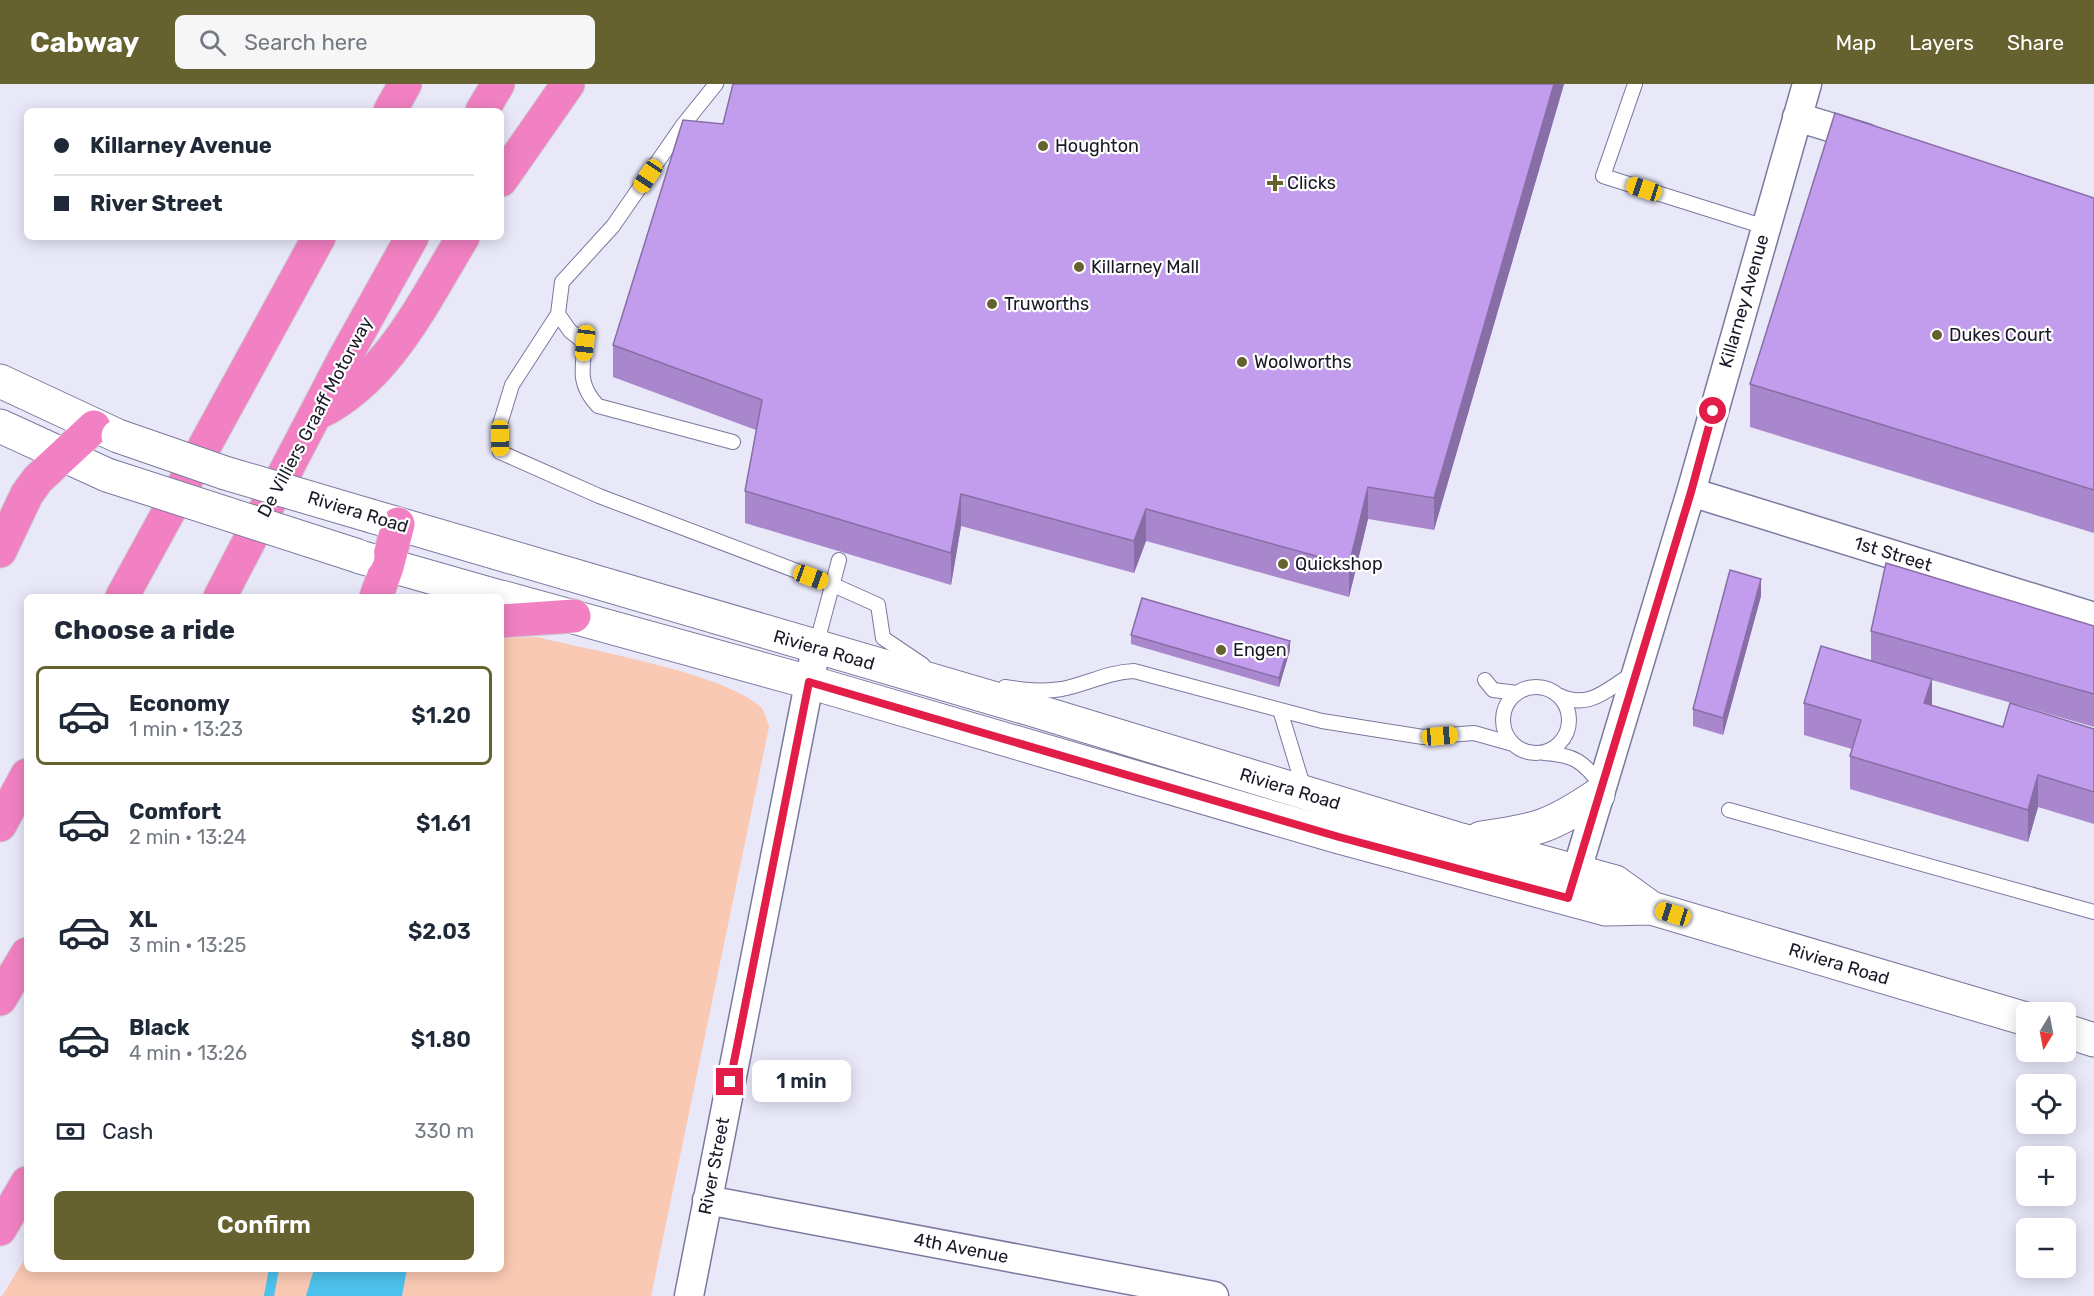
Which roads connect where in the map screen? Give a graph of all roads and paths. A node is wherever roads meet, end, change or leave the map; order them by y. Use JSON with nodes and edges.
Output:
{"nodes":[{"id":1,"x":405,"y":84,"type":"edge"},
{"id":2,"x":498,"y":84,"type":"edge"},
{"id":3,"x":568,"y":84,"type":"edge"},
{"id":4,"x":717,"y":84,"type":"edge"},
{"id":5,"x":1635,"y":84,"type":"edge"},
{"id":6,"x":1807,"y":84,"type":"edge"},
{"id":7,"x":392,"y":108,"type":"edge"},
{"id":8,"x":484,"y":108,"type":"edge"},
{"id":9,"x":1797,"y":117,"type":"junction"},
{"id":10,"x":1888,"y":145,"type":"edge"},
{"id":11,"x":504,"y":176,"type":"edge"},
{"id":12,"x":1765,"y":227,"type":"junction"},
{"id":13,"x":317,"y":240,"type":"edge"},
{"id":14,"x":410,"y":240,"type":"edge"},
{"id":15,"x":461,"y":240,"type":"edge"},
{"id":16,"x":558,"y":314,"type":"junction"},
{"id":17,"x":0,"y":381,"type":"edge"},
{"id":18,"x":318,"y":413,"type":"junction"},
{"id":19,"x":0,"y":426,"type":"edge"},
{"id":20,"x":106,"y":431,"type":"junction"},
{"id":21,"x":732,"y":442,"type":"dead end"},
{"id":22,"x":60,"y":455,"type":"junction"},
{"id":23,"x":1691,"y":492,"type":"junction"},
{"id":24,"x":384,"y":520,"type":"junction"},
{"id":25,"x":0,"y":551,"type":"edge"},
{"id":26,"x":839,"y":560,"type":"dead end"},
{"id":27,"x":373,"y":562,"type":"junction"},
{"id":28,"x":831,"y":584,"type":"junction"},
{"id":29,"x":124,"y":594,"type":"edge"},
{"id":30,"x":222,"y":594,"type":"edge"},
{"id":31,"x":376,"y":594,"type":"edge"},
{"id":32,"x":489,"y":594,"type":"edge"},
{"id":33,"x":504,"y":598,"type":"edge"},
{"id":34,"x":574,"y":616,"type":"junction"},
{"id":35,"x":2094,"y":617,"type":"edge"},
{"id":36,"x":504,"y":621,"type":"edge"},
{"id":37,"x":816,"y":648,"type":"junction"},
{"id":38,"x":1635,"y":672,"type":"junction"},
{"id":39,"x":1485,"y":680,"type":"dead end"},
{"id":40,"x":809,"y":682,"type":"junction"},
{"id":41,"x":1517,"y":693,"type":"junction"},
{"id":42,"x":1554,"y":693,"type":"junction"},
{"id":43,"x":1032,"y":700,"type":"junction"},
{"id":44,"x":1281,"y":710,"type":"junction"},
{"id":45,"x":1513,"y":744,"type":"junction"},
{"id":46,"x":1539,"y":753,"type":"junction"},
{"id":47,"x":24,"y":781,"type":"edge"},
{"id":48,"x":1600,"y":790,"type":"junction"},
{"id":49,"x":1305,"y":794,"type":"junction"},
{"id":50,"x":1729,"y":810,"type":"dead end"},
{"id":51,"x":0,"y":825,"type":"edge"},
{"id":52,"x":1461,"y":840,"type":"junction"},
{"id":53,"x":1573,"y":885,"type":"junction"},
{"id":54,"x":2094,"y":912,"type":"edge"},
{"id":55,"x":24,"y":959,"type":"edge"},
{"id":56,"x":0,"y":999,"type":"edge"},
{"id":57,"x":2016,"y":1016,"type":"edge"},
{"id":58,"x":2076,"y":1034,"type":"edge"},
{"id":59,"x":2094,"y":1040,"type":"edge"},
{"id":60,"x":24,"y":1188,"type":"edge"},
{"id":61,"x":707,"y":1200,"type":"junction"},
{"id":62,"x":0,"y":1229,"type":"edge"},
{"id":63,"x":688,"y":1296,"type":"edge"},
{"id":64,"x":1214,"y":1296,"type":"edge"}],
"edges":[{"from":1,"to":7,"type":"highway"},
{"from":2,"to":8,"type":"highway"},
{"from":3,"to":11,"type":"highway"},
{"from":4,"to":16,"type":"lane"},
{"from":5,"to":12,"type":"lane"},
{"from":6,"to":9,"type":"street","name":"Killarney Avenue"},
{"from":9,"to":10,"type":"street"},
{"from":9,"to":12,"type":"street","name":"Killarney Avenue"},
{"from":12,"to":23,"type":"street","name":"Killarney Avenue"},
{"from":13,"to":29,"type":"highway"},
{"from":14,"to":18,"type":"highway","name":"De Villiers Graaff Motorway"},
{"from":15,"to":18,"type":"highway"},
{"from":16,"to":21,"type":"lane"},
{"from":16,"to":28,"type":"lane"},
{"from":17,"to":20,"type":"main road","name":"Riviera Road"},
{"from":18,"to":30,"type":"highway","name":"De Villiers Graaff Motorway"},
{"from":19,"to":22,"type":"main road","name":"Riviera Road"},
{"from":20,"to":22,"type":"highway"},
{"from":20,"to":24,"type":"main road","name":"Riviera Road","bridge":true},
{"from":22,"to":25,"type":"highway"},
{"from":22,"to":27,"type":"main road","name":"Riviera Road","bridge":true},
{"from":23,"to":35,"type":"street","name":"1st Street"},
{"from":23,"to":38,"type":"street","name":"Killarney Avenue"},
{"from":24,"to":27,"type":"highway"},
{"from":24,"to":37,"type":"main road","name":"Riviera Road"},
{"from":26,"to":28,"type":"lane"},
{"from":27,"to":31,"type":"highway"},
{"from":27,"to":32,"type":"main road","name":"Riviera Road"},
{"from":28,"to":37,"type":"lane"},
{"from":28,"to":43,"type":"lane"},
{"from":33,"to":34,"type":"main road","name":"Riviera Road"},
{"from":34,"to":36,"type":"highway"},
{"from":34,"to":40,"type":"main road","name":"Riviera Road"},
{"from":37,"to":40,"type":"street","name":"River Street"},
{"from":37,"to":43,"type":"main road","name":"Riviera Road"},
{"from":38,"to":42,"type":"lane"},
{"from":38,"to":48,"type":"street","name":"Killarney Avenue"},
{"from":39,"to":41,"type":"lane"},
{"from":40,"to":53,"type":"main road","name":"Riviera Road"},
{"from":40,"to":61,"type":"street","name":"River Street"},
{"from":41,"to":42,"type":"lane"},
{"from":41,"to":45,"type":"lane"},
{"from":42,"to":46,"type":"lane"},
{"from":43,"to":44,"type":"lane"},
{"from":43,"to":49,"type":"main road","name":"Riviera Road"},
{"from":44,"to":45,"type":"lane"},
{"from":44,"to":49,"type":"lane"},
{"from":45,"to":46,"type":"lane"},
{"from":46,"to":48,"type":"lane"},
{"from":47,"to":51,"type":"highway"},
{"from":48,"to":52,"type":"main road"},
{"from":48,"to":53,"type":"street","name":"Killarney Avenue"},
{"from":49,"to":52,"type":"main road","name":"Riviera Road"},
{"from":50,"to":54,"type":"lane"},
{"from":52,"to":53,"type":"main road","name":"Riviera Road"},
{"from":53,"to":57,"type":"main road","name":"Riviera Road"},
{"from":55,"to":56,"type":"highway"},
{"from":58,"to":59,"type":"main road"},
{"from":60,"to":62,"type":"highway"},
{"from":61,"to":63,"type":"street","name":"River Street"},
{"from":61,"to":64,"type":"street","name":"4th Avenue"}]}
